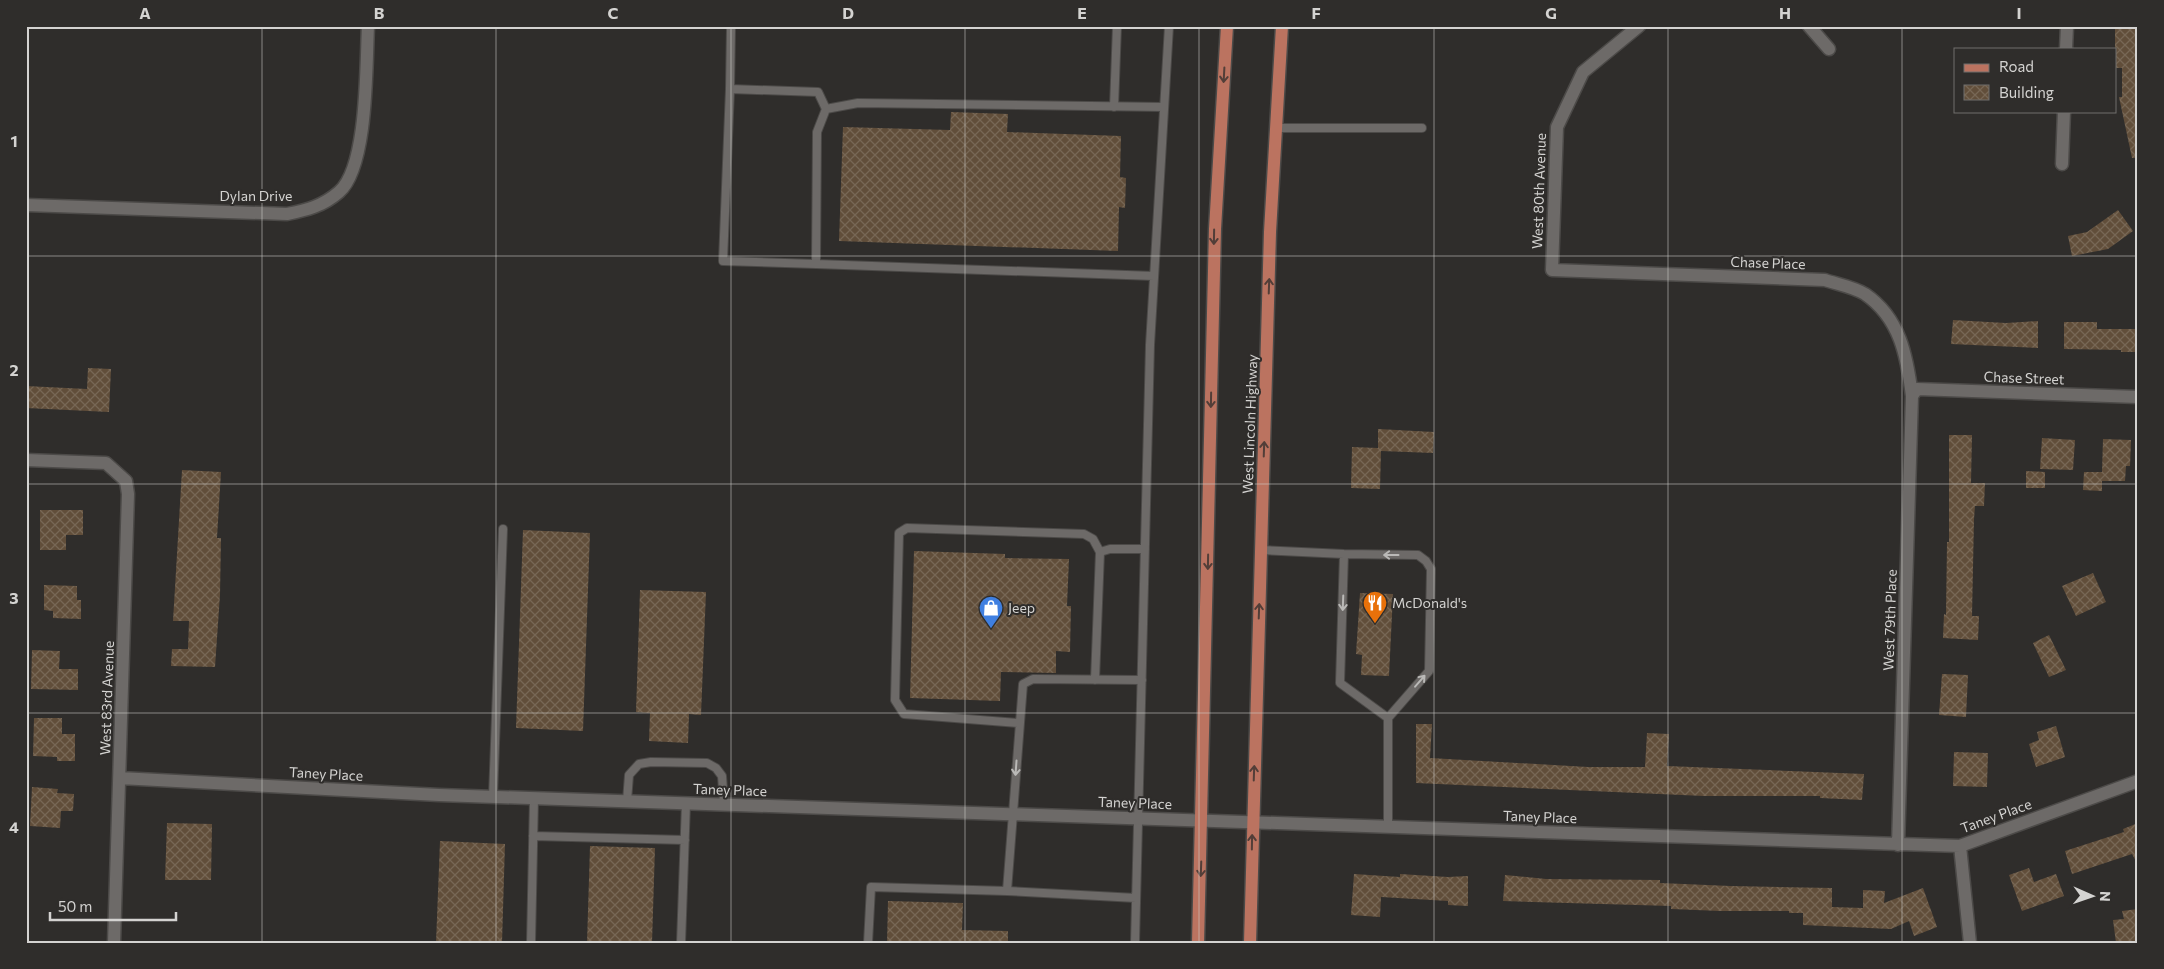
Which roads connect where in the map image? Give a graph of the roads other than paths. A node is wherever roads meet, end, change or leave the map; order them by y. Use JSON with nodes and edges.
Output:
{"nodes":[{"id":1,"x":368,"y":26,"type":"edge"},
{"id":2,"x":731,"y":26,"type":"edge"},
{"id":3,"x":1117,"y":26,"type":"edge"},
{"id":4,"x":1169,"y":26,"type":"edge"},
{"id":5,"x":1227,"y":26,"type":"edge"},
{"id":6,"x":1282,"y":26,"type":"edge"},
{"id":7,"x":1638,"y":26,"type":"edge"},
{"id":8,"x":1809,"y":26,"type":"edge"},
{"id":9,"x":2067,"y":26,"type":"edge"},
{"id":10,"x":1829,"y":48,"type":"dead end"},
{"id":11,"x":2066,"y":48,"type":"edge"},
{"id":12,"x":730,"y":89,"type":"junction"},
{"id":13,"x":1114,"y":107,"type":"junction"},
{"id":14,"x":1164,"y":107,"type":"junction"},
{"id":15,"x":826,"y":109,"type":"junction"},
{"id":16,"x":2064,"y":112,"type":"edge"},
{"id":17,"x":1276,"y":128,"type":"junction"},
{"id":18,"x":1422,"y":128,"type":"dead end"},
{"id":19,"x":2062,"y":164,"type":"dead end"},
{"id":20,"x":26,"y":205,"type":"edge"},
{"id":21,"x":816,"y":264,"type":"junction"},
{"id":22,"x":1552,"y":270,"type":"joint"},
{"id":23,"x":1154,"y":276,"type":"junction"},
{"id":24,"x":1912,"y":396,"type":"junction"},
{"id":25,"x":2138,"y":396,"type":"edge"},
{"id":26,"x":26,"y":460,"type":"edge"},
{"id":27,"x":503,"y":528,"type":"dead end"},
{"id":28,"x":1145,"y":550,"type":"junction"},
{"id":29,"x":1261,"y":550,"type":"junction"},
{"id":30,"x":1100,"y":552,"type":"junction"},
{"id":31,"x":1344,"y":554,"type":"junction"},
{"id":32,"x":1094,"y":680,"type":"junction"},
{"id":33,"x":1142,"y":680,"type":"junction"},
{"id":34,"x":1388,"y":718,"type":"junction"},
{"id":35,"x":1019,"y":723,"type":"junction"},
{"id":36,"x":120,"y":778,"type":"junction"},
{"id":37,"x":2138,"y":781,"type":"edge"},
{"id":38,"x":493,"y":797,"type":"junction"},
{"id":39,"x":534,"y":798,"type":"junction"},
{"id":40,"x":626,"y":801,"type":"junction"},
{"id":41,"x":686,"y":803,"type":"junction"},
{"id":42,"x":724,"y":804,"type":"junction"},
{"id":43,"x":1012,"y":814,"type":"junction"},
{"id":44,"x":1139,"y":818,"type":"junction"},
{"id":45,"x":1202,"y":820,"type":"junction"},
{"id":46,"x":1253,"y":822,"type":"junction"},
{"id":47,"x":1388,"y":827,"type":"junction"},
{"id":48,"x":533,"y":836,"type":"junction"},
{"id":49,"x":685,"y":840,"type":"junction"},
{"id":50,"x":1898,"y":845,"type":"junction"},
{"id":51,"x":1960,"y":846,"type":"junction"},
{"id":52,"x":1007,"y":891,"type":"junction"},
{"id":53,"x":1136,"y":898,"type":"junction"},
{"id":54,"x":114,"y":943,"type":"edge"},
{"id":55,"x":530,"y":943,"type":"edge"},
{"id":56,"x":681,"y":943,"type":"edge"},
{"id":57,"x":868,"y":943,"type":"edge"},
{"id":58,"x":1135,"y":943,"type":"edge"},
{"id":59,"x":1198,"y":943,"type":"edge"},
{"id":60,"x":1250,"y":943,"type":"edge"},
{"id":61,"x":1970,"y":943,"type":"edge"}],
"edges":[{"from":1,"to":20,"type":"street","name":"Dylan Drive"},
{"from":2,"to":12,"type":"lane"},
{"from":3,"to":13,"type":"lane"},
{"from":4,"to":14,"type":"lane"},
{"from":5,"to":45,"type":"main road","one_way":true},
{"from":6,"to":17,"type":"main road","name":"West Lincoln Highway"},
{"from":7,"to":22,"type":"street","name":"West 80th Avenue"},
{"from":8,"to":10,"type":"street"},
{"from":9,"to":11,"type":"street"},
{"from":12,"to":15,"type":"lane"},
{"from":12,"to":21,"type":"lane"},
{"from":13,"to":14,"type":"lane"},
{"from":13,"to":15,"type":"lane"},
{"from":14,"to":23,"type":"lane"},
{"from":15,"to":21,"type":"lane"},
{"from":16,"to":19,"type":"street"},
{"from":17,"to":18,"type":"lane"},
{"from":29,"to":17,"type":"main road","name":"West Lincoln Highway","one_way":true},
{"from":21,"to":23,"type":"lane"},
{"from":22,"to":24,"type":"street","name":"Chase Place"},
{"from":23,"to":28,"type":"lane"},
{"from":24,"to":25,"type":"street","name":"Chase Street"},
{"from":24,"to":50,"type":"street","name":"West 79th Place"},
{"from":26,"to":36,"type":"street","name":"West 83rd Avenue"},
{"from":27,"to":38,"type":"lane"},
{"from":28,"to":30,"type":"lane"},
{"from":28,"to":33,"type":"lane"},
{"from":29,"to":31,"type":"lane"},
{"from":46,"to":29,"type":"main road","name":"West Lincoln Highway","one_way":true},
{"from":30,"to":32,"type":"lane"},
{"from":30,"to":35,"type":"lane"},
{"from":31,"to":34,"type":"lane","one_way":true},
{"from":34,"to":31,"type":"lane","one_way":true},
{"from":32,"to":33,"type":"lane"},
{"from":32,"to":35,"type":"lane"},
{"from":33,"to":44,"type":"lane"},
{"from":34,"to":47,"type":"lane"},
{"from":35,"to":43,"type":"lane","one_way":true},
{"from":36,"to":38,"type":"street","name":"Taney Place"},
{"from":36,"to":54,"type":"street","name":"West 83rd Avenue"},
{"from":37,"to":51,"type":"street","name":"Taney Place"},
{"from":38,"to":39,"type":"street","name":"Taney Place"},
{"from":39,"to":40,"type":"street","name":"Taney Place"},
{"from":39,"to":48,"type":"lane"},
{"from":40,"to":41,"type":"street","name":"Taney Place"},
{"from":40,"to":42,"type":"lane"},
{"from":41,"to":42,"type":"street","name":"Taney Place"},
{"from":41,"to":49,"type":"lane"},
{"from":42,"to":43,"type":"street","name":"Taney Place"},
{"from":43,"to":44,"type":"street","name":"Taney Place"},
{"from":43,"to":52,"type":"lane"},
{"from":44,"to":45,"type":"street","name":"Taney Place"},
{"from":44,"to":53,"type":"lane"},
{"from":45,"to":46,"type":"street","name":"Taney Place"},
{"from":45,"to":59,"type":"main road","one_way":true},
{"from":46,"to":47,"type":"street","name":"Taney Place"},
{"from":60,"to":46,"type":"main road","name":"West Lincoln Highway","one_way":true},
{"from":47,"to":50,"type":"street","name":"Taney Place"},
{"from":48,"to":49,"type":"lane"},
{"from":48,"to":55,"type":"lane"},
{"from":49,"to":56,"type":"lane"},
{"from":50,"to":51,"type":"street","name":"Taney Place"},
{"from":51,"to":61,"type":"street"},
{"from":52,"to":53,"type":"lane"},
{"from":52,"to":57,"type":"lane"},
{"from":53,"to":58,"type":"lane"}]}
